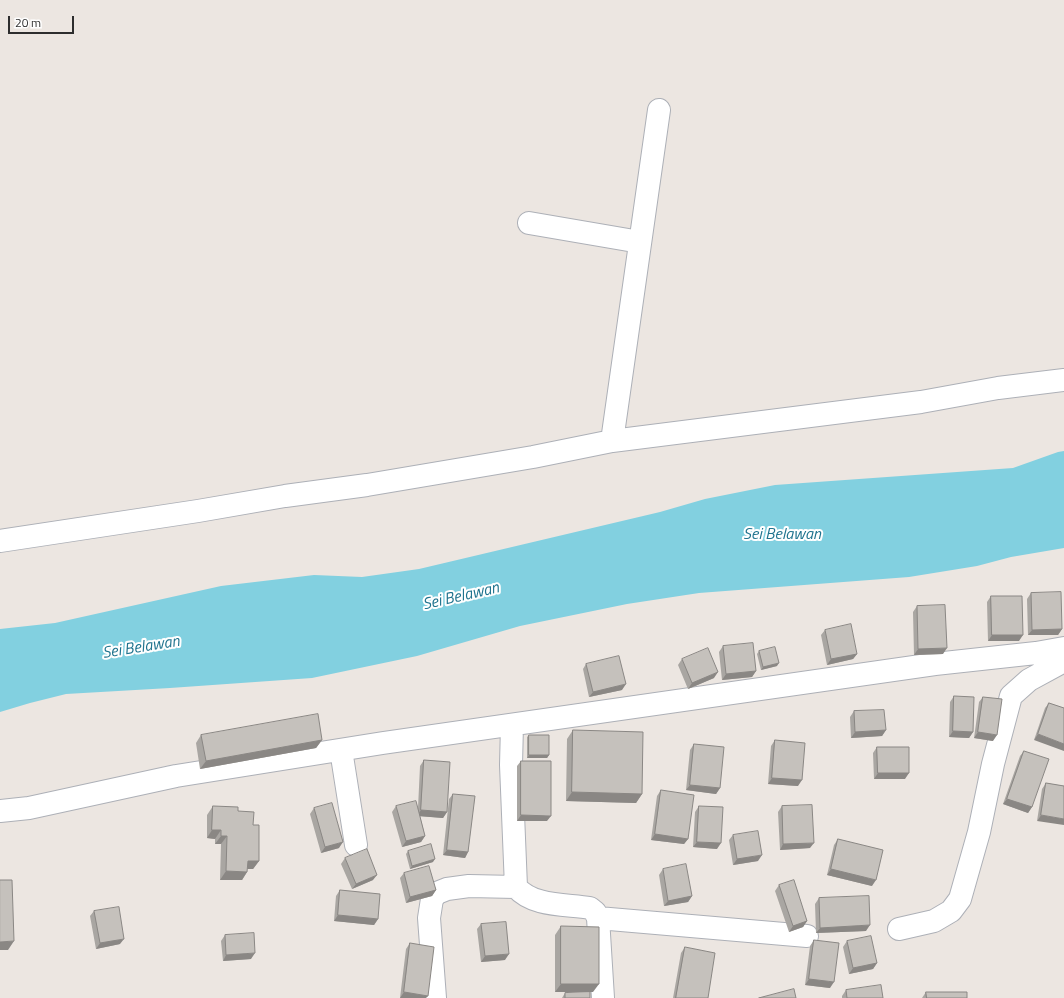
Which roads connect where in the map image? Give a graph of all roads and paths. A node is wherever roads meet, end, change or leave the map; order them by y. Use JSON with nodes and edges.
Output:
{"nodes":[{"id":1,"x":659,"y":110,"type":"dead end"},
{"id":2,"x":529,"y":223,"type":"dead end"},
{"id":3,"x":640,"y":242,"type":"junction"},
{"id":4,"x":1064,"y":380,"type":"edge"},
{"id":5,"x":612,"y":441,"type":"junction"},
{"id":6,"x":0,"y":541,"type":"edge"},
{"id":7,"x":1064,"y":648,"type":"edge"},
{"id":8,"x":1064,"y":661,"type":"edge"},
{"id":9,"x":512,"y":725,"type":"junction"},
{"id":10,"x":340,"y":750,"type":"junction"},
{"id":11,"x":0,"y":811,"type":"edge"},
{"id":12,"x":356,"y":845,"type":"dead end"},
{"id":13,"x":516,"y":887,"type":"junction"},
{"id":14,"x":598,"y":918,"type":"junction"},
{"id":15,"x":899,"y":929,"type":"dead end"},
{"id":16,"x":807,"y":936,"type":"dead end"},
{"id":17,"x":435,"y":998,"type":"edge"},
{"id":18,"x":603,"y":998,"type":"edge"}],
"edges":[{"from":1,"to":3,"type":"street"},
{"from":2,"to":3,"type":"street"},
{"from":3,"to":5,"type":"street"},
{"from":4,"to":5,"type":"street"},
{"from":5,"to":6,"type":"street"},
{"from":7,"to":9,"type":"street"},
{"from":8,"to":15,"type":"street"},
{"from":9,"to":10,"type":"street"},
{"from":9,"to":13,"type":"street"},
{"from":10,"to":11,"type":"street"},
{"from":10,"to":12,"type":"street"},
{"from":13,"to":14,"type":"street"},
{"from":13,"to":17,"type":"street"},
{"from":14,"to":16,"type":"street"},
{"from":14,"to":18,"type":"street"}]}
